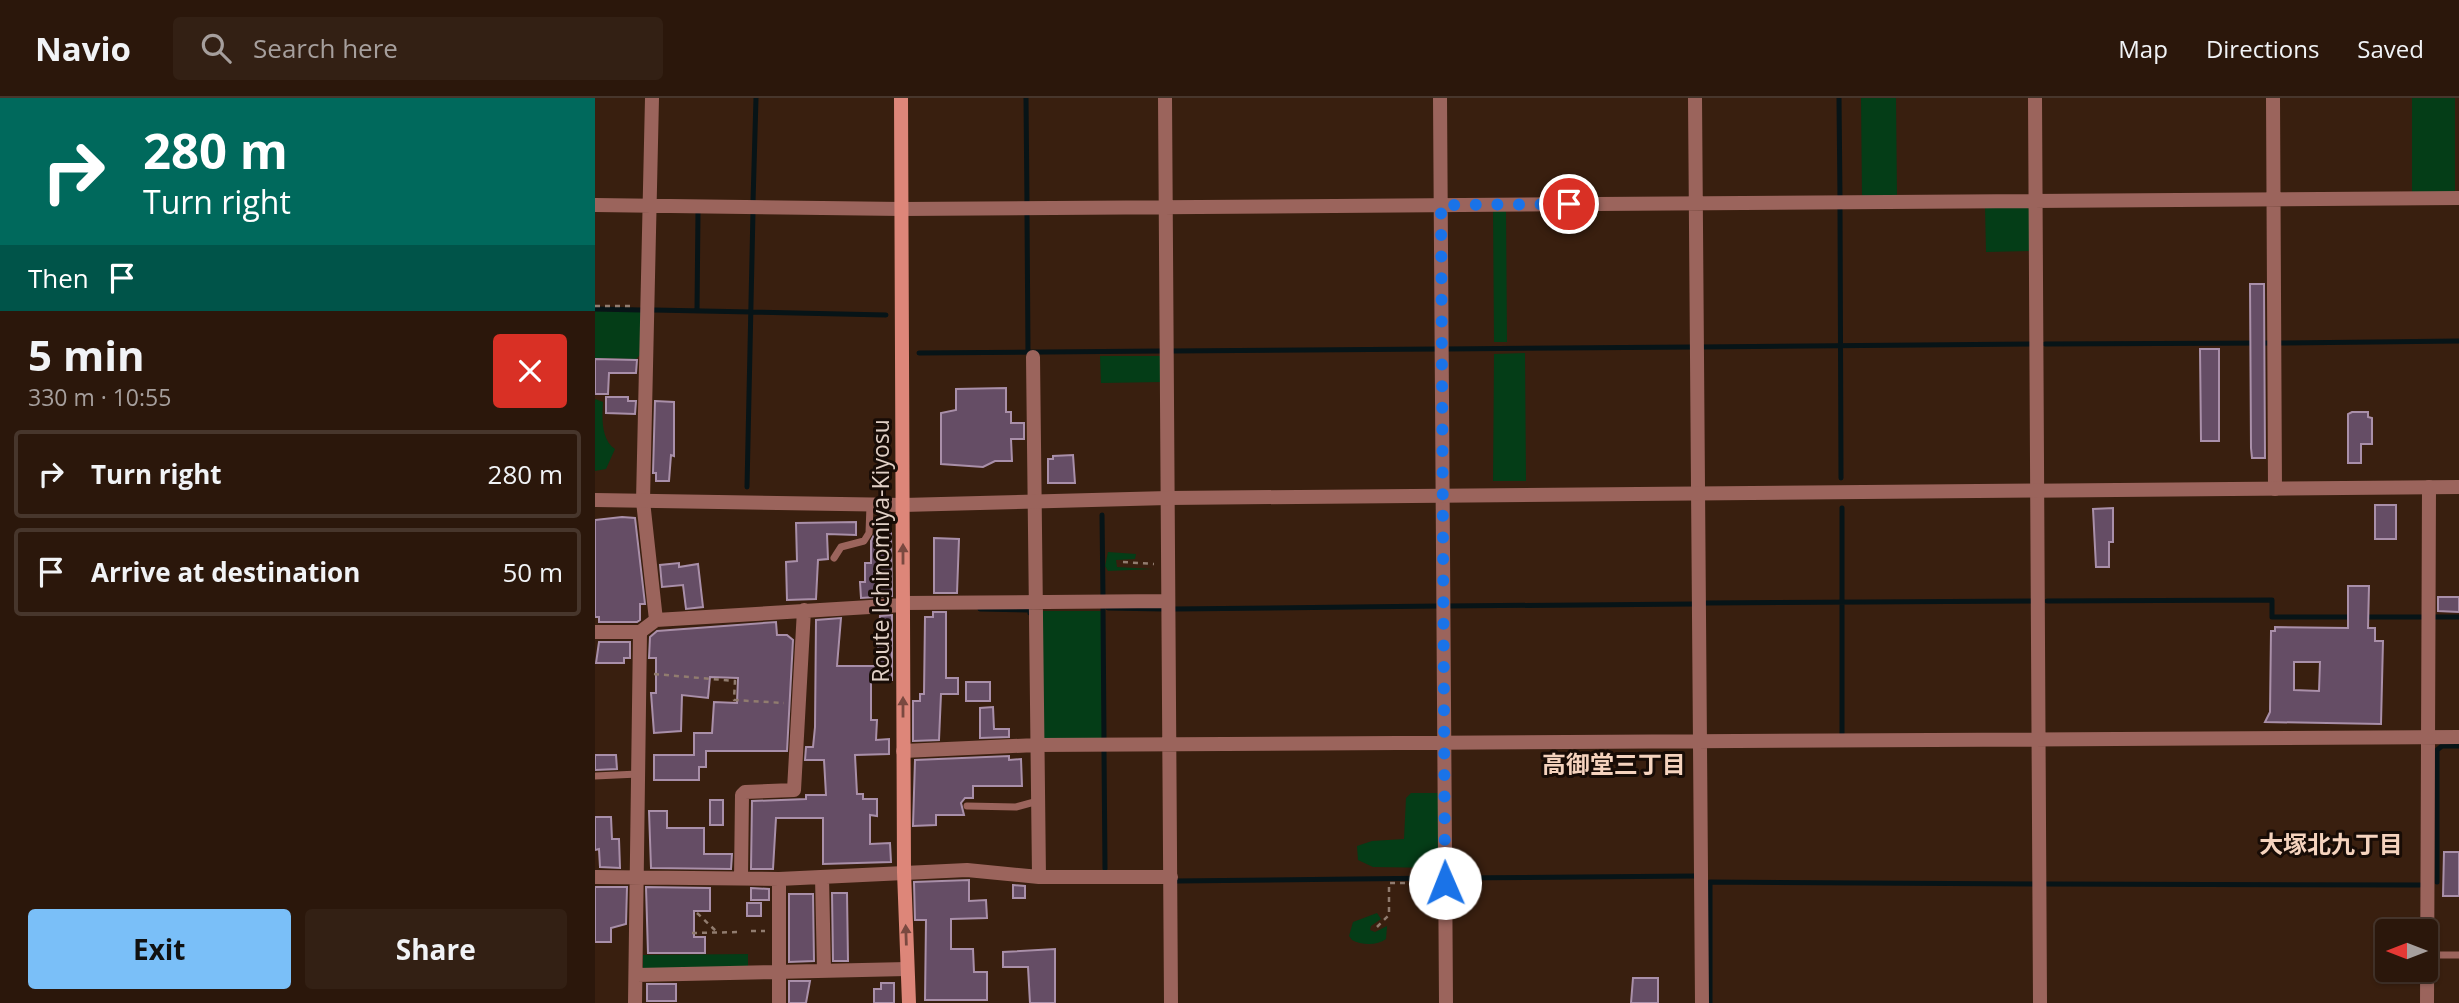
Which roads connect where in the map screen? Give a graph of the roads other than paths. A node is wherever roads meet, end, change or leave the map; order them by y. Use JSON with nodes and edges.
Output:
{"nodes":[{"id":1,"x":652,"y":98,"type":"edge"},
{"id":2,"x":901,"y":98,"type":"edge"},
{"id":3,"x":1165,"y":98,"type":"edge"},
{"id":4,"x":1440,"y":98,"type":"edge"},
{"id":5,"x":1695,"y":98,"type":"edge"},
{"id":6,"x":2035,"y":98,"type":"edge"},
{"id":7,"x":2273,"y":98,"type":"edge"},
{"id":8,"x":2459,"y":198,"type":"edge"},
{"id":9,"x":2273,"y":200,"type":"junction"},
{"id":10,"x":2036,"y":201,"type":"junction"},
{"id":11,"x":1696,"y":203,"type":"junction"},
{"id":12,"x":595,"y":205,"type":"edge"},
{"id":13,"x":1441,"y":205,"type":"junction"},
{"id":14,"x":649,"y":206,"type":"junction"},
{"id":15,"x":1165,"y":207,"type":"junction"},
{"id":16,"x":902,"y":209,"type":"junction"},
{"id":17,"x":1033,"y":357,"type":"dead end"},
{"id":18,"x":2459,"y":486,"type":"edge"},
{"id":19,"x":2429,"y":487,"type":"junction"},
{"id":20,"x":2275,"y":489,"type":"junction"},
{"id":21,"x":2038,"y":491,"type":"junction"},
{"id":22,"x":1699,"y":494,"type":"junction"},
{"id":23,"x":1442,"y":496,"type":"junction"},
{"id":24,"x":1168,"y":498,"type":"junction"},
{"id":25,"x":595,"y":500,"type":"edge"},
{"id":26,"x":643,"y":500,"type":"junction"},
{"id":27,"x":1035,"y":502,"type":"junction"},
{"id":28,"x":870,"y":505,"type":"junction"},
{"id":29,"x":903,"y":505,"type":"junction"},
{"id":30,"x":834,"y":558,"type":"dead end"},
{"id":31,"x":1168,"y":601,"type":"junction"},
{"id":32,"x":1036,"y":603,"type":"junction"},
{"id":33,"x":903,"y":604,"type":"junction"},
{"id":34,"x":804,"y":610,"type":"junction"},
{"id":35,"x":656,"y":620,"type":"junction"},
{"id":36,"x":595,"y":632,"type":"edge"},
{"id":37,"x":640,"y":632,"type":"junction"},
{"id":38,"x":2428,"y":737,"type":"junction"},
{"id":39,"x":2459,"y":737,"type":"edge"},
{"id":40,"x":2039,"y":738,"type":"junction"},
{"id":41,"x":1702,"y":742,"type":"junction"},
{"id":42,"x":1444,"y":743,"type":"junction"},
{"id":43,"x":1170,"y":744,"type":"junction"},
{"id":44,"x":1038,"y":745,"type":"junction"},
{"id":45,"x":903,"y":751,"type":"junction"},
{"id":46,"x":638,"y":774,"type":"junction"},
{"id":47,"x":595,"y":776,"type":"edge"},
{"id":48,"x":1038,"y":801,"type":"junction"},
{"id":49,"x":967,"y":806,"type":"dead end"},
{"id":50,"x":904,"y":872,"type":"junction"},
{"id":51,"x":595,"y":877,"type":"edge"},
{"id":52,"x":637,"y":877,"type":"junction"},
{"id":53,"x":822,"y":877,"type":"junction"},
{"id":54,"x":1039,"y":877,"type":"junction"},
{"id":55,"x":1171,"y":877,"type":"junction"},
{"id":56,"x":741,"y":878,"type":"junction"},
{"id":57,"x":779,"y":879,"type":"junction"},
{"id":58,"x":2428,"y":919,"type":"edge"},
{"id":59,"x":2438,"y":955,"type":"edge"},
{"id":60,"x":2459,"y":955,"type":"edge"},
{"id":61,"x":907,"y":969,"type":"junction"},
{"id":62,"x":779,"y":971,"type":"junction"},
{"id":63,"x":824,"y":971,"type":"junction"},
{"id":64,"x":637,"y":975,"type":"junction"},
{"id":65,"x":2427,"y":982,"type":"edge"},
{"id":66,"x":635,"y":1003,"type":"edge"},
{"id":67,"x":779,"y":1003,"type":"edge"},
{"id":68,"x":909,"y":1003,"type":"edge"},
{"id":69,"x":1171,"y":1003,"type":"edge"},
{"id":70,"x":1446,"y":1003,"type":"edge"},
{"id":71,"x":1702,"y":1003,"type":"edge"},
{"id":72,"x":2040,"y":1003,"type":"edge"},
{"id":73,"x":2427,"y":1003,"type":"edge"}],
"edges":[{"from":1,"to":14,"type":"street"},
{"from":2,"to":16,"type":"main road","name":"Route Ichinomiya-Kiyosu"},
{"from":3,"to":15,"type":"street"},
{"from":4,"to":13,"type":"street"},
{"from":5,"to":11,"type":"street"},
{"from":6,"to":10,"type":"street"},
{"from":7,"to":9,"type":"street"},
{"from":8,"to":9,"type":"street"},
{"from":9,"to":10,"type":"street"},
{"from":9,"to":20,"type":"street"},
{"from":10,"to":11,"type":"street"},
{"from":10,"to":21,"type":"street"},
{"from":11,"to":13,"type":"street"},
{"from":11,"to":22,"type":"street"},
{"from":12,"to":14,"type":"street"},
{"from":13,"to":15,"type":"street"},
{"from":13,"to":23,"type":"street"},
{"from":14,"to":16,"type":"street"},
{"from":14,"to":26,"type":"street"},
{"from":15,"to":16,"type":"street"},
{"from":15,"to":24,"type":"street"},
{"from":16,"to":29,"type":"main road","name":"Route Ichinomiya-Kiyosu"},
{"from":17,"to":27,"type":"street"},
{"from":18,"to":19,"type":"street"},
{"from":19,"to":20,"type":"street"},
{"from":19,"to":38,"type":"street"},
{"from":20,"to":21,"type":"street"},
{"from":21,"to":22,"type":"street"},
{"from":21,"to":40,"type":"street"},
{"from":22,"to":23,"type":"street"},
{"from":22,"to":41,"type":"street"},
{"from":23,"to":24,"type":"street"},
{"from":23,"to":42,"type":"street"},
{"from":24,"to":27,"type":"street"},
{"from":24,"to":31,"type":"street"},
{"from":25,"to":26,"type":"street"},
{"from":26,"to":28,"type":"street"},
{"from":26,"to":35,"type":"street"},
{"from":27,"to":29,"type":"street"},
{"from":27,"to":32,"type":"street"},
{"from":28,"to":29,"type":"street"},
{"from":28,"to":30,"type":"lane"},
{"from":33,"to":29,"type":"main road","name":"Route Ichinomiya-Kiyosu","one_way":true},
{"from":31,"to":32,"type":"street"},
{"from":31,"to":43,"type":"street"},
{"from":32,"to":33,"type":"street"},
{"from":32,"to":44,"type":"street"},
{"from":33,"to":34,"type":"street"},
{"from":45,"to":33,"type":"main road","name":"Route Ichinomiya-Kiyosu","one_way":true},
{"from":34,"to":35,"type":"street"},
{"from":34,"to":56,"type":"street"},
{"from":35,"to":37,"type":"street"},
{"from":36,"to":37,"type":"street"},
{"from":37,"to":46,"type":"street"},
{"from":38,"to":39,"type":"street"},
{"from":38,"to":40,"type":"street"},
{"from":38,"to":58,"type":"street"},
{"from":40,"to":41,"type":"street"},
{"from":40,"to":72,"type":"street"},
{"from":41,"to":42,"type":"street"},
{"from":41,"to":71,"type":"street"},
{"from":42,"to":43,"type":"street"},
{"from":42,"to":70,"type":"street"},
{"from":43,"to":44,"type":"street"},
{"from":43,"to":55,"type":"street"},
{"from":44,"to":45,"type":"street"},
{"from":44,"to":48,"type":"street"},
{"from":45,"to":50,"type":"main road","name":"Route Ichinomiya-Kiyosu"},
{"from":46,"to":47,"type":"lane"},
{"from":46,"to":52,"type":"street"},
{"from":48,"to":49,"type":"lane"},
{"from":48,"to":54,"type":"street"},
{"from":50,"to":53,"type":"street"},
{"from":50,"to":54,"type":"street"},
{"from":61,"to":50,"type":"main road","name":"Route Ichinomiya-Kiyosu","one_way":true},
{"from":51,"to":52,"type":"street"},
{"from":52,"to":56,"type":"street"},
{"from":52,"to":64,"type":"street"},
{"from":53,"to":57,"type":"street"},
{"from":53,"to":63,"type":"street"},
{"from":54,"to":55,"type":"street"},
{"from":55,"to":69,"type":"street"},
{"from":56,"to":57,"type":"street"},
{"from":57,"to":62,"type":"street"},
{"from":59,"to":60,"type":"lane"},
{"from":61,"to":63,"type":"street"},
{"from":61,"to":68,"type":"main road","name":"Route Ichinomiya-Kiyosu"},
{"from":62,"to":63,"type":"street"},
{"from":62,"to":64,"type":"street"},
{"from":62,"to":67,"type":"street"},
{"from":64,"to":66,"type":"street"},
{"from":65,"to":73,"type":"street"}]}
